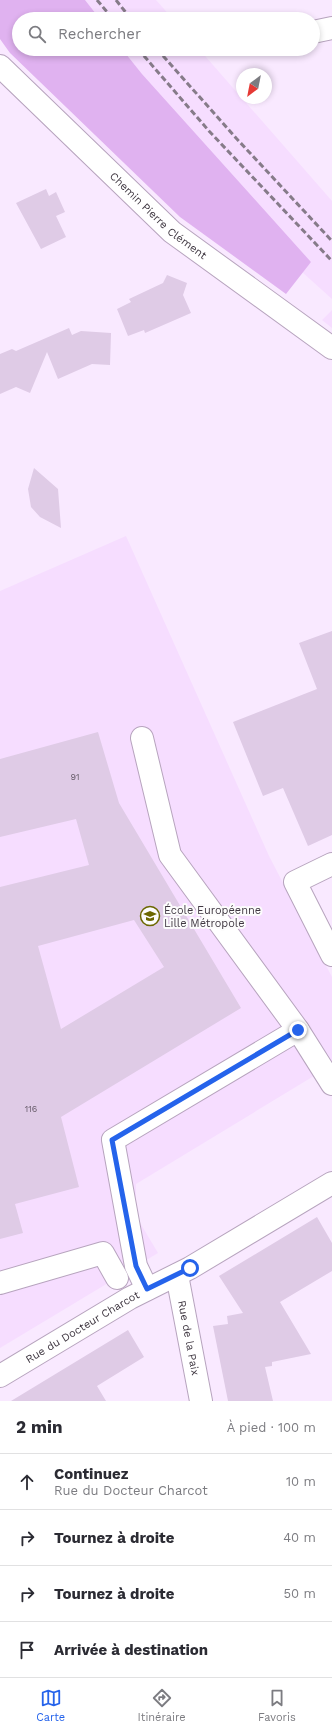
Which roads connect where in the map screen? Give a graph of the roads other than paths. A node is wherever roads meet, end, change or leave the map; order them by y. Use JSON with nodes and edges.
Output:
{"nodes":[{"id":1,"x":332,"y":28,"type":"edge"},
{"id":2,"x":320,"y":31,"type":"edge"},
{"id":3,"x":0,"y":66,"type":"edge"},
{"id":4,"x":332,"y":348,"type":"edge"},
{"id":5,"x":142,"y":738,"type":"dead end"},
{"id":6,"x":332,"y":864,"type":"edge"},
{"id":7,"x":332,"y":955,"type":"edge"},
{"id":8,"x":298,"y":1030,"type":"junction"},
{"id":9,"x":332,"y":1084,"type":"edge"},
{"id":10,"x":332,"y":1183,"type":"edge"},
{"id":11,"x":177,"y":1275,"type":"junction"},
{"id":12,"x":117,"y":1278,"type":"dead end"},
{"id":13,"x":0,"y":1283,"type":"edge"},
{"id":14,"x":147,"y":1289,"type":"junction"},
{"id":15,"x":1,"y":1370,"type":"edge"},
{"id":16,"x":202,"y":1401,"type":"edge"}],
"edges":[{"from":1,"to":2,"type":"street"},
{"from":3,"to":4,"type":"street","name":"Chemin Pierre Clément"},
{"from":5,"to":8,"type":"street"},
{"from":6,"to":7,"type":"street"},
{"from":8,"to":9,"type":"street"},
{"from":8,"to":14,"type":"street"},
{"from":10,"to":11,"type":"street","name":"Rue du Docteur Charcot"},
{"from":11,"to":14,"type":"street","name":"Rue du Docteur Charcot"},
{"from":11,"to":16,"type":"street","name":"Rue de la Paix"},
{"from":12,"to":13,"type":"street"},
{"from":14,"to":15,"type":"street","name":"Rue du Docteur Charcot"}]}
